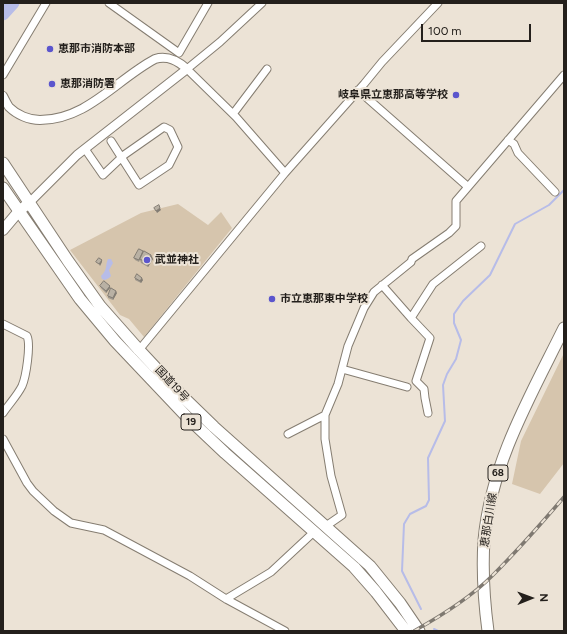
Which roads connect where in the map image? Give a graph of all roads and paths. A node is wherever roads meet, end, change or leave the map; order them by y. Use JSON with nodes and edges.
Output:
{"nodes":[{"id":1,"x":46,"y":3,"type":"edge"},
{"id":2,"x":109,"y":3,"type":"edge"},
{"id":3,"x":208,"y":3,"type":"edge"},
{"id":4,"x":262,"y":3,"type":"edge"},
{"id":5,"x":438,"y":3,"type":"edge"},
{"id":6,"x":267,"y":69,"type":"dead end"},
{"id":7,"x":187,"y":70,"type":"junction"},
{"id":8,"x":3,"y":75,"type":"edge"},
{"id":9,"x":564,"y":75,"type":"edge"},
{"id":10,"x":358,"y":90,"type":"junction"},
{"id":11,"x":3,"y":96,"type":"edge"},
{"id":12,"x":233,"y":114,"type":"junction"},
{"id":13,"x":508,"y":140,"type":"junction"},
{"id":14,"x":111,"y":141,"type":"dead end"},
{"id":15,"x":85,"y":149,"type":"junction"},
{"id":16,"x":122,"y":157,"type":"junction"},
{"id":17,"x":3,"y":163,"type":"edge"},
{"id":18,"x":285,"y":173,"type":"junction"},
{"id":19,"x":468,"y":186,"type":"junction"},
{"id":20,"x":3,"y":188,"type":"edge"},
{"id":21,"x":555,"y":192,"type":"dead end"},
{"id":22,"x":29,"y":203,"type":"junction"},
{"id":23,"x":19,"y":211,"type":"junction"},
{"id":24,"x":3,"y":230,"type":"edge"},
{"id":25,"x":481,"y":246,"type":"dead end"},
{"id":26,"x":382,"y":285,"type":"junction"},
{"id":27,"x":411,"y":318,"type":"junction"},
{"id":28,"x":3,"y":324,"type":"edge"},
{"id":29,"x":564,"y":328,"type":"edge"},
{"id":30,"x":139,"y":350,"type":"junction"},
{"id":31,"x":342,"y":369,"type":"junction"},
{"id":32,"x":406,"y":387,"type":"dead end"},
{"id":33,"x":3,"y":413,"type":"edge"},
{"id":34,"x":428,"y":413,"type":"dead end"},
{"id":35,"x":325,"y":415,"type":"junction"},
{"id":36,"x":288,"y":434,"type":"dead end"},
{"id":37,"x":3,"y":439,"type":"edge"},
{"id":38,"x":326,"y":526,"type":"junction"},
{"id":39,"x":315,"y":531,"type":"junction"},
{"id":40,"x":226,"y":599,"type":"junction"},
{"id":41,"x":285,"y":631,"type":"edge"},
{"id":42,"x":406,"y":631,"type":"edge"},
{"id":43,"x":419,"y":631,"type":"edge"},
{"id":44,"x":488,"y":631,"type":"edge"}],
"edges":[{"from":1,"to":8,"type":"street"},
{"from":2,"to":3,"type":"street"},
{"from":4,"to":7,"type":"street"},
{"from":5,"to":10,"type":"street"},
{"from":6,"to":12,"type":"street"},
{"from":7,"to":11,"type":"street"},
{"from":7,"to":12,"type":"street"},
{"from":7,"to":15,"type":"street"},
{"from":9,"to":13,"type":"street"},
{"from":10,"to":18,"type":"street"},
{"from":10,"to":19,"type":"street"},
{"from":12,"to":18,"type":"street"},
{"from":13,"to":19,"type":"street"},
{"from":13,"to":21,"type":"street"},
{"from":14,"to":16,"type":"street"},
{"from":15,"to":16,"type":"street"},
{"from":15,"to":22,"type":"street"},
{"from":16,"to":16,"type":"street"},
{"from":17,"to":22,"type":"main road","name":"国道19号","number":"19"},
{"from":18,"to":30,"type":"street"},
{"from":19,"to":26,"type":"street"},
{"from":20,"to":23,"type":"main road","name":"国道19号","number":"19"},
{"from":22,"to":23,"type":"main road"},
{"from":22,"to":30,"type":"main road","name":"国道19号","number":"19"},
{"from":23,"to":24,"type":"main road"},
{"from":23,"to":39,"type":"main road","name":"国道19号","number":"19"},
{"from":25,"to":27,"type":"street"},
{"from":26,"to":27,"type":"street"},
{"from":26,"to":31,"type":"street"},
{"from":27,"to":34,"type":"street"},
{"from":28,"to":33,"type":"street"},
{"from":29,"to":44,"type":"main road","name":"恵那白川線","number":"68"},
{"from":30,"to":38,"type":"main road","name":"国道19号","number":"19"},
{"from":31,"to":32,"type":"street"},
{"from":31,"to":35,"type":"street"},
{"from":35,"to":36,"type":"street"},
{"from":35,"to":38,"type":"street"},
{"from":37,"to":40,"type":"street"},
{"from":38,"to":43,"type":"main road","name":"国道19号","number":"19"},
{"from":39,"to":40,"type":"street"},
{"from":39,"to":42,"type":"main road","name":"国道19号","number":"19"},
{"from":40,"to":41,"type":"street"}]}
